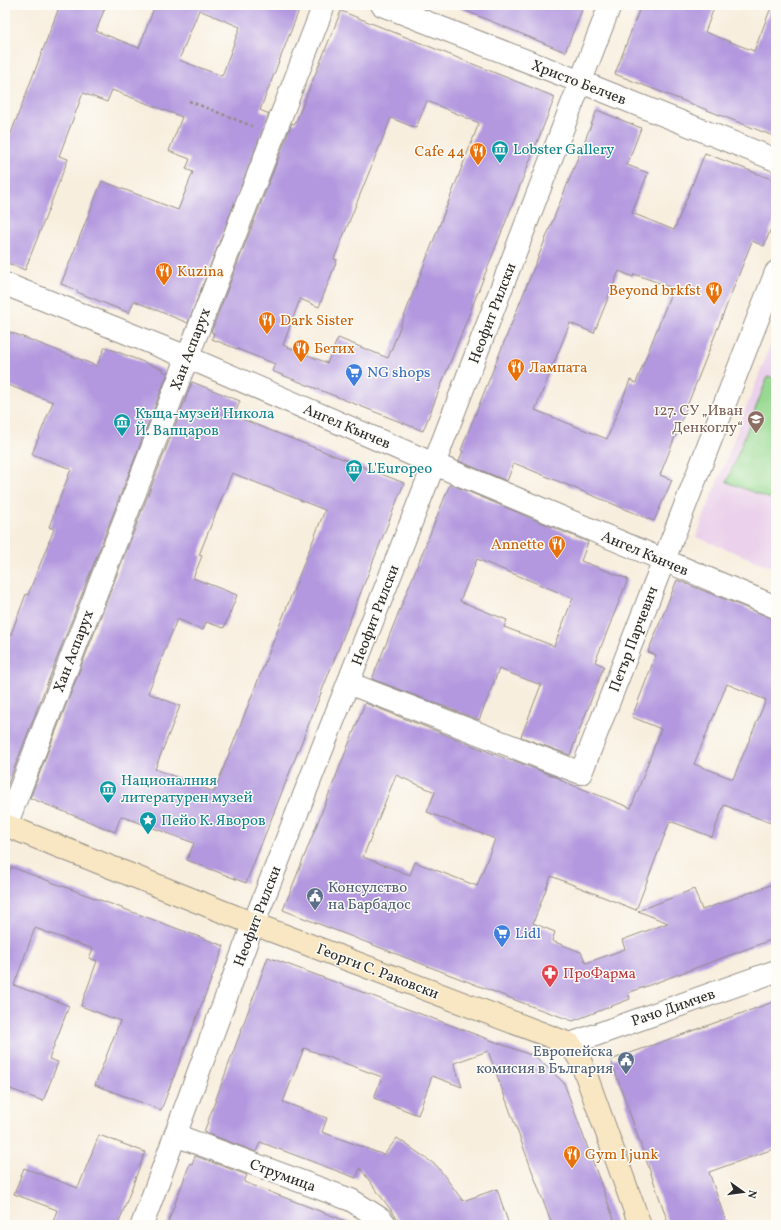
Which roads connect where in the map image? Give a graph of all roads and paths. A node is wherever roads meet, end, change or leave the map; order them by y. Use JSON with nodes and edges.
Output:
{"nodes":[{"id":1,"x":324,"y":5,"type":"edge"},
{"id":2,"x":382,"y":5,"type":"edge"},
{"id":3,"x":610,"y":5,"type":"edge"},
{"id":4,"x":581,"y":82,"type":"junction"},
{"id":5,"x":189,"y":101,"type":"dead end"},
{"id":6,"x":275,"y":135,"type":"junction"},
{"id":7,"x":776,"y":160,"type":"edge"},
{"id":8,"x":776,"y":272,"type":"edge"},
{"id":9,"x":5,"y":284,"type":"edge"},
{"id":10,"x":187,"y":357,"type":"junction"},
{"id":11,"x":434,"y":464,"type":"junction"},
{"id":12,"x":664,"y":561,"type":"junction"},
{"id":13,"x":776,"y":608,"type":"edge"},
{"id":14,"x":348,"y":682,"type":"junction"},
{"id":15,"x":5,"y":826,"type":"edge"},
{"id":16,"x":254,"y":924,"type":"junction"},
{"id":17,"x":776,"y":971,"type":"edge"},
{"id":18,"x":570,"y":1044,"type":"junction"},
{"id":19,"x":175,"y":1136,"type":"junction"},
{"id":20,"x":142,"y":1225,"type":"edge"},
{"id":21,"x":386,"y":1225,"type":"edge"},
{"id":22,"x":640,"y":1225,"type":"edge"}],
"edges":[{"from":1,"to":6,"type":"street","name":"Хан Аспарух"},
{"from":2,"to":4,"type":"street","name":"Христо Белчев"},
{"from":3,"to":4,"type":"street","name":"Неофит Рилски"},
{"from":4,"to":7,"type":"street","name":"Христо Белчев"},
{"from":4,"to":11,"type":"street","name":"Неофит Рилски"},
{"from":5,"to":6,"type":"path"},
{"from":6,"to":10,"type":"street","name":"Хан Аспарух"},
{"from":8,"to":12,"type":"street","name":"Петър Парчевич"},
{"from":9,"to":10,"type":"street","name":"Ангел Кънчев"},
{"from":10,"to":11,"type":"street","name":"Ангел Кънчев"},
{"from":10,"to":15,"type":"street","name":"Хан Аспарух"},
{"from":11,"to":12,"type":"street","name":"Ангел Кънчев"},
{"from":11,"to":14,"type":"street","name":"Неофит Рилски"},
{"from":12,"to":13,"type":"street","name":"Ангел Кънчев"},
{"from":12,"to":14,"type":"street","name":"Петър Парчевич"},
{"from":14,"to":16,"type":"street","name":"Неофит Рилски"},
{"from":15,"to":16,"type":"street","name":"Георги С. Раковски"},
{"from":16,"to":18,"type":"street","name":"Георги С. Раковски"},
{"from":16,"to":19,"type":"street","name":"Неофит Рилски"},
{"from":17,"to":18,"type":"street","name":"Рачо Димчев"},
{"from":18,"to":22,"type":"street"},
{"from":19,"to":20,"type":"street","name":"Неофит Рилски"},
{"from":19,"to":21,"type":"street","name":"Струмица"}]}
